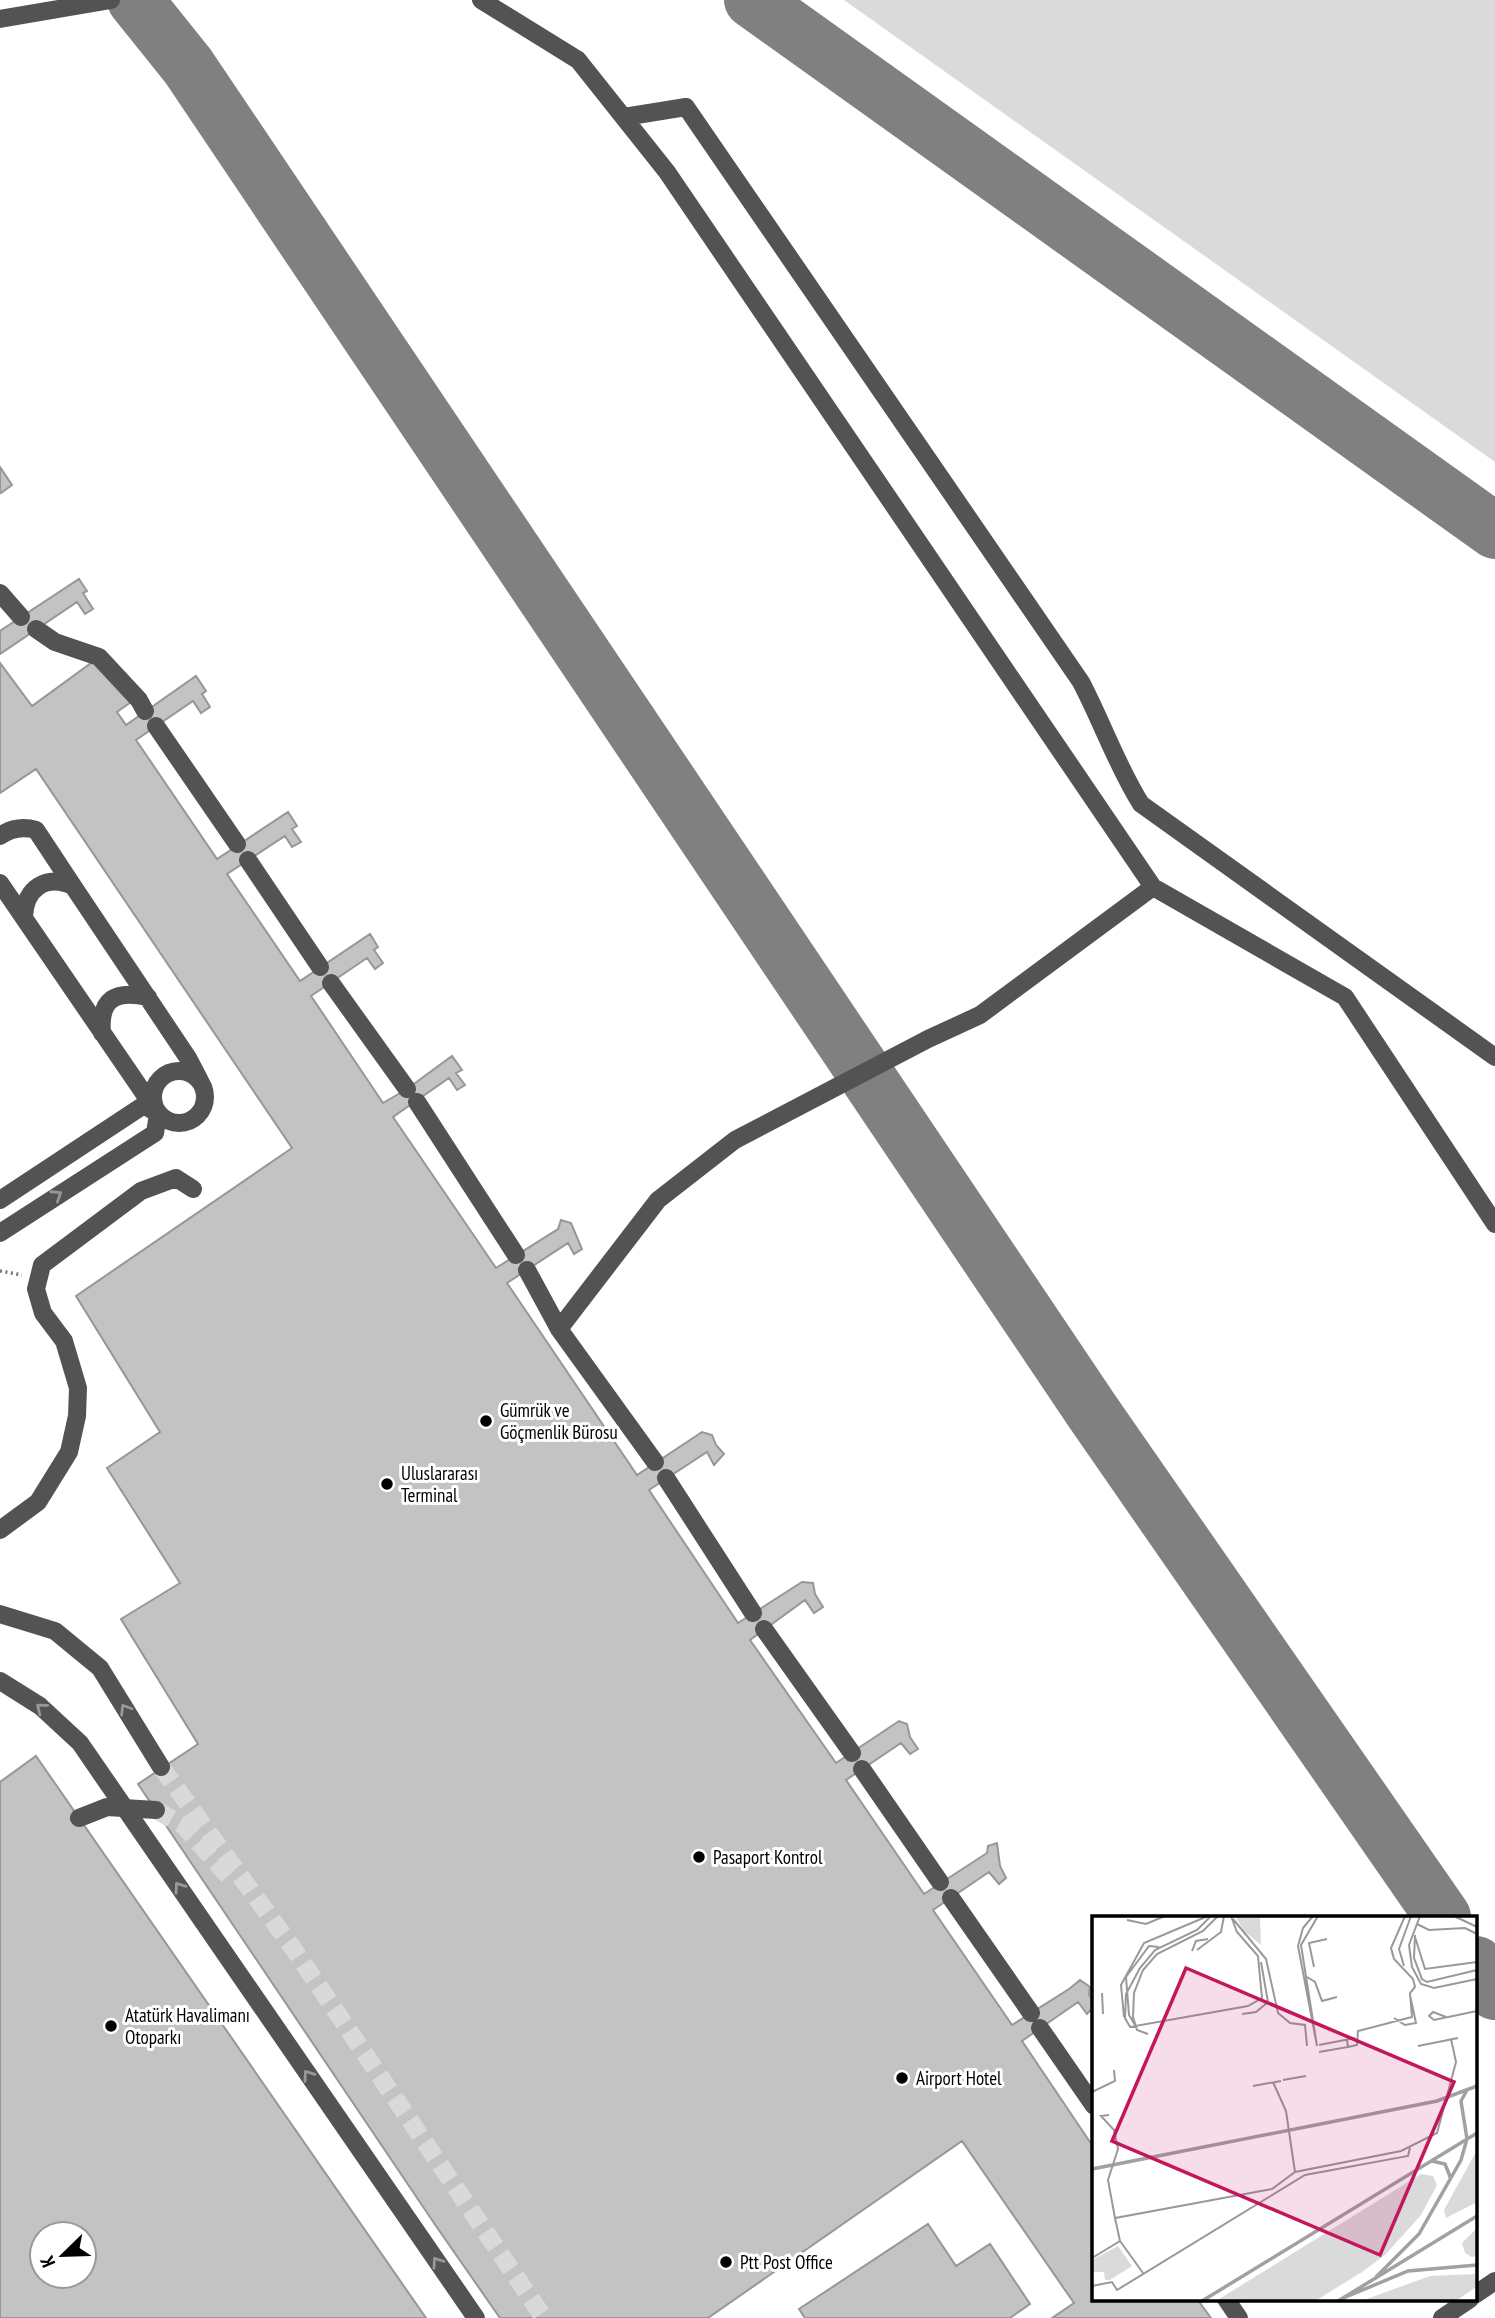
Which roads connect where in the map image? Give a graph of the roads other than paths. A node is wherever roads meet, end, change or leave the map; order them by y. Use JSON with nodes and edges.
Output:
{"nodes":[{"id":1,"x":111,"y":0,"type":"edge"},
{"id":2,"x":481,"y":0,"type":"edge"},
{"id":3,"x":0,"y":19,"type":"edge"},
{"id":4,"x":624,"y":117,"type":"junction"},
{"id":5,"x":0,"y":593,"type":"edge"},
{"id":6,"x":21,"y":617,"type":"dead end"},
{"id":7,"x":36,"y":629,"type":"dead end"},
{"id":8,"x":145,"y":711,"type":"dead end"},
{"id":9,"x":156,"y":726,"type":"dead end"},
{"id":10,"x":0,"y":836,"type":"edge"},
{"id":11,"x":237,"y":844,"type":"dead end"},
{"id":12,"x":248,"y":860,"type":"dead end"},
{"id":13,"x":0,"y":883,"type":"edge"},
{"id":14,"x":73,"y":886,"type":"junction"},
{"id":15,"x":1153,"y":887,"type":"junction"},
{"id":16,"x":24,"y":917,"type":"junction"},
{"id":17,"x":320,"y":967,"type":"dead end"},
{"id":18,"x":331,"y":983,"type":"dead end"},
{"id":19,"x":148,"y":997,"type":"junction"},
{"id":20,"x":102,"y":1033,"type":"junction"},
{"id":21,"x":1495,"y":1057,"type":"edge"},
{"id":22,"x":200,"y":1081,"type":"junction"},
{"id":23,"x":158,"y":1114,"type":"junction"},
{"id":24,"x":193,"y":1189,"type":"dead end"},
{"id":25,"x":0,"y":1200,"type":"edge"},
{"id":26,"x":1495,"y":1224,"type":"edge"},
{"id":27,"x":0,"y":1233,"type":"edge"},
{"id":28,"x":559,"y":1329,"type":"junction"},
{"id":29,"x":654,"y":1462,"type":"dead end"},
{"id":30,"x":666,"y":1478,"type":"dead end"},
{"id":31,"x":0,"y":1530,"type":"edge"},
{"id":32,"x":0,"y":1614,"type":"edge"},
{"id":33,"x":753,"y":1614,"type":"dead end"},
{"id":34,"x":764,"y":1629,"type":"dead end"},
{"id":35,"x":0,"y":1681,"type":"edge"},
{"id":36,"x":852,"y":1753,"type":"dead end"},
{"id":37,"x":161,"y":1767,"type":"tunnel mouth"},
{"id":38,"x":862,"y":1769,"type":"dead end"},
{"id":39,"x":156,"y":1810,"type":"tunnel mouth"},
{"id":40,"x":79,"y":1818,"type":"dead end"},
{"id":41,"x":940,"y":1882,"type":"dead end"},
{"id":42,"x":951,"y":1898,"type":"dead end"},
{"id":43,"x":1092,"y":2103,"type":"edge"},
{"id":44,"x":1495,"y":2281,"type":"edge"},
{"id":45,"x":1478,"y":2293,"type":"edge"},
{"id":46,"x":1227,"y":2300,"type":"edge"},
{"id":47,"x":1468,"y":2300,"type":"edge"},
{"id":48,"x":476,"y":2318,"type":"edge"},
{"id":49,"x":1239,"y":2318,"type":"edge"},
{"id":50,"x":1442,"y":2318,"type":"edge"}],
"edges":[{"from":1,"to":3,"type":"lane"},
{"from":2,"to":4,"type":"lane"},
{"from":4,"to":15,"type":"lane"},
{"from":4,"to":21,"type":"lane"},
{"from":5,"to":6,"type":"lane"},
{"from":7,"to":8,"type":"lane"},
{"from":9,"to":11,"type":"lane"},
{"from":10,"to":14,"type":"lane"},
{"from":12,"to":17,"type":"lane"},
{"from":13,"to":16,"type":"lane"},
{"from":14,"to":16,"type":"lane"},
{"from":14,"to":19,"type":"lane"},
{"from":15,"to":26,"type":"lane"},
{"from":15,"to":28,"type":"lane"},
{"from":16,"to":20,"type":"lane"},
{"from":18,"to":28,"type":"lane"},
{"from":19,"to":20,"type":"lane"},
{"from":19,"to":22,"type":"lane"},
{"from":20,"to":23,"type":"lane"},
{"from":22,"to":23,"type":"lane"},
{"from":22,"to":23,"type":"lane"},
{"from":23,"to":25,"type":"lane"},
{"from":27,"to":23,"type":"lane","one_way":true},
{"from":24,"to":31,"type":"lane"},
{"from":28,"to":29,"type":"lane"},
{"from":30,"to":33,"type":"lane"},
{"from":37,"to":32,"type":"lane","one_way":true,"bridge":true},
{"from":34,"to":36,"type":"lane"},
{"from":48,"to":35,"type":"lane","one_way":true},
{"from":38,"to":41,"type":"lane"},
{"from":39,"to":40,"type":"lane","bridge":true},
{"from":42,"to":43,"type":"lane"},
{"from":44,"to":45,"type":"lane"},
{"from":46,"to":49,"type":"lane"},
{"from":47,"to":50,"type":"lane"}]}
